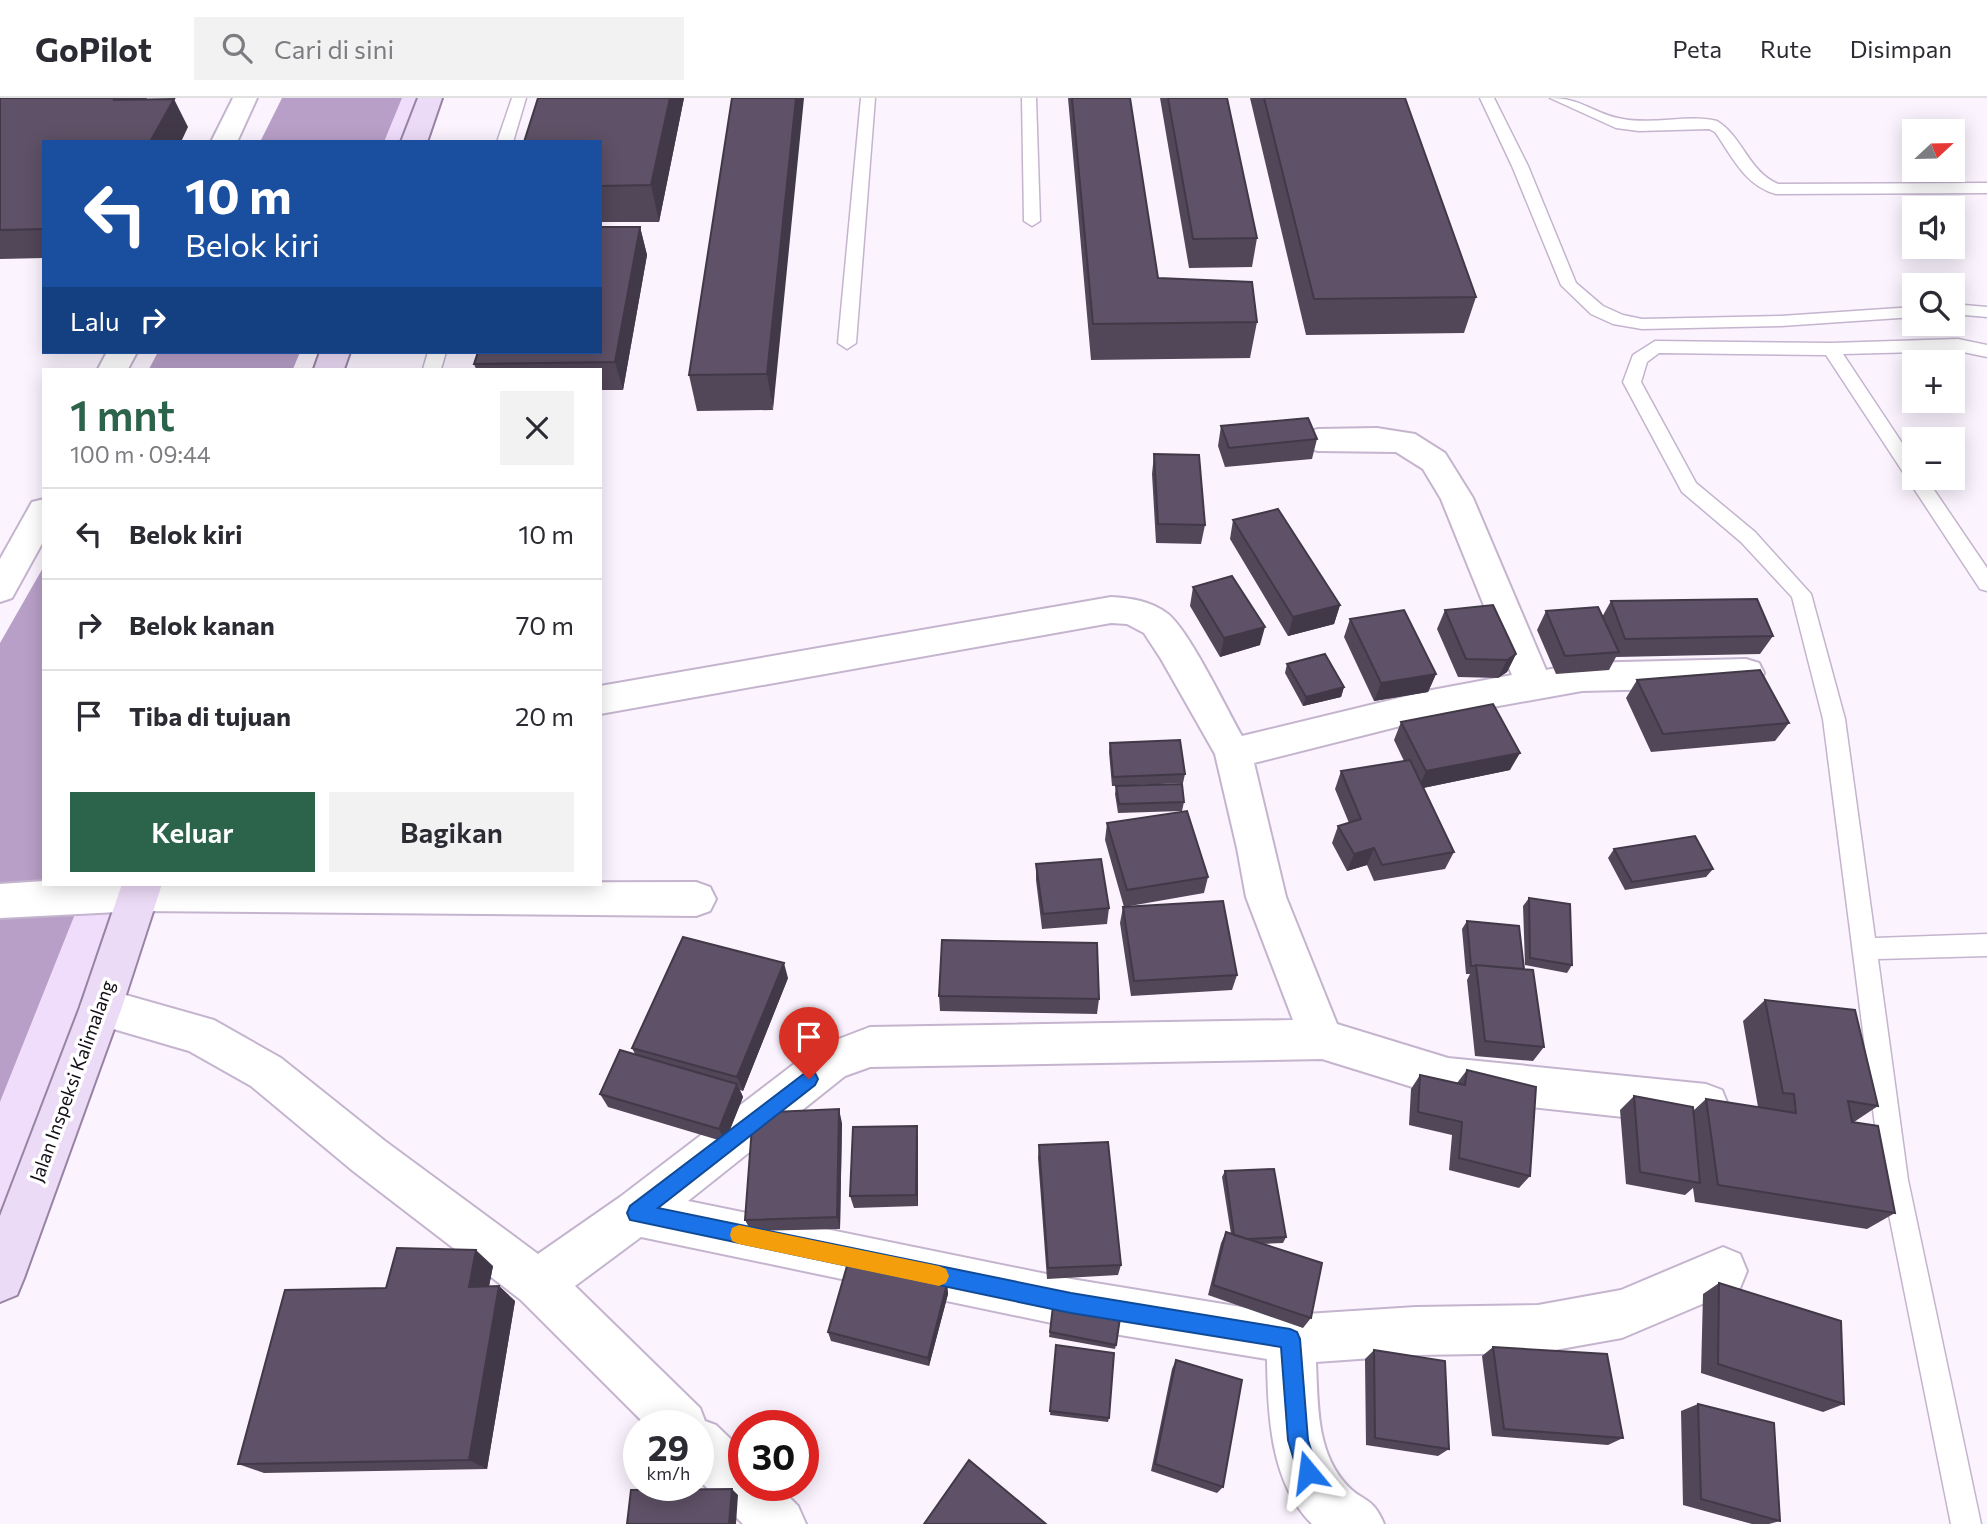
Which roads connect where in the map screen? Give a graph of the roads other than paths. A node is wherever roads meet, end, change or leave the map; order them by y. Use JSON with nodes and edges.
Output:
{"nodes":[{"id":1,"x":245,"y":98,"type":"edge"},
{"id":2,"x":430,"y":98,"type":"edge"},
{"id":3,"x":519,"y":98,"type":"edge"},
{"id":4,"x":868,"y":98,"type":"edge"},
{"id":5,"x":1029,"y":98,"type":"edge"},
{"id":6,"x":1486,"y":98,"type":"edge"},
{"id":7,"x":1557,"y":98,"type":"edge"},
{"id":8,"x":225,"y":140,"type":"edge"},
{"id":9,"x":415,"y":140,"type":"edge"},
{"id":10,"x":506,"y":140,"type":"edge"},
{"id":11,"x":1987,"y":188,"type":"edge"},
{"id":12,"x":1032,"y":221,"type":"dead end"},
{"id":13,"x":1965,"y":310,"type":"edge"},
{"id":14,"x":1987,"y":312,"type":"edge"},
{"id":15,"x":1902,"y":313,"type":"edge"},
{"id":16,"x":847,"y":343,"type":"dead end"},
{"id":17,"x":1831,"y":349,"type":"junction"},
{"id":18,"x":1987,"y":351,"type":"edge"},
{"id":19,"x":1318,"y":440,"type":"edge"},
{"id":20,"x":1902,"y":456,"type":"edge"},
{"id":21,"x":1924,"y":490,"type":"edge"},
{"id":22,"x":42,"y":514,"type":"edge"},
{"id":23,"x":1987,"y":584,"type":"edge"},
{"id":24,"x":0,"y":589,"type":"edge"},
{"id":25,"x":1746,"y":673,"type":"edge"},
{"id":26,"x":1535,"y":687,"type":"junction"},
{"id":27,"x":602,"y":700,"type":"edge"},
{"id":28,"x":1233,"y":753,"type":"junction"},
{"id":29,"x":231,"y":890,"type":"edge"},
{"id":30,"x":127,"y":892,"type":"edge"},
{"id":31,"x":696,"y":899,"type":"dead end"},
{"id":32,"x":0,"y":901,"type":"edge"},
{"id":33,"x":1987,"y":946,"type":"edge"},
{"id":34,"x":1865,"y":949,"type":"junction"},
{"id":35,"x":100,"y":1007,"type":"junction"},
{"id":36,"x":1322,"y":1039,"type":"junction"},
{"id":37,"x":1706,"y":1105,"type":"edge"},
{"id":38,"x":636,"y":1213,"type":"junction"},
{"id":39,"x":1723,"y":1271,"type":"dead end"},
{"id":40,"x":0,"y":1278,"type":"edge"},
{"id":41,"x":538,"y":1283,"type":"junction"},
{"id":42,"x":1290,"y":1339,"type":"junction"},
{"id":43,"x":666,"y":1410,"type":"edge"},
{"id":44,"x":714,"y":1459,"type":"edge"},
{"id":45,"x":780,"y":1524,"type":"edge"},
{"id":46,"x":1358,"y":1524,"type":"edge"},
{"id":47,"x":1966,"y":1524,"type":"edge"}],
"edges":[{"from":1,"to":8,"type":"street"},
{"from":2,"to":9,"type":"main road"},
{"from":3,"to":10,"type":"lane"},
{"from":4,"to":16,"type":"lane"},
{"from":5,"to":12,"type":"lane"},
{"from":6,"to":15,"type":"lane"},
{"from":7,"to":11,"type":"lane"},
{"from":13,"to":14,"type":"lane"},
{"from":17,"to":18,"type":"lane"},
{"from":17,"to":20,"type":"lane"},
{"from":17,"to":34,"type":"lane"},
{"from":19,"to":26,"type":"street"},
{"from":21,"to":23,"type":"lane"},
{"from":22,"to":24,"type":"street"},
{"from":25,"to":26,"type":"street"},
{"from":26,"to":28,"type":"street"},
{"from":27,"to":28,"type":"street"},
{"from":28,"to":36,"type":"street"},
{"from":29,"to":30,"type":"street"},
{"from":29,"to":31,"type":"street"},
{"from":30,"to":32,"type":"street"},
{"from":30,"to":35,"type":"main road","name":"Jalan Inspeksi Kalimalang"},
{"from":33,"to":34,"type":"lane"},
{"from":34,"to":47,"type":"lane"},
{"from":35,"to":40,"type":"main road","name":"Jalan Inspeksi Kalimalang"},
{"from":35,"to":41,"type":"street"},
{"from":36,"to":37,"type":"street"},
{"from":36,"to":38,"type":"street"},
{"from":38,"to":41,"type":"street"},
{"from":38,"to":42,"type":"street"},
{"from":39,"to":42,"type":"street"},
{"from":41,"to":43,"type":"street"},
{"from":42,"to":46,"type":"street"},
{"from":44,"to":45,"type":"street"}]}
